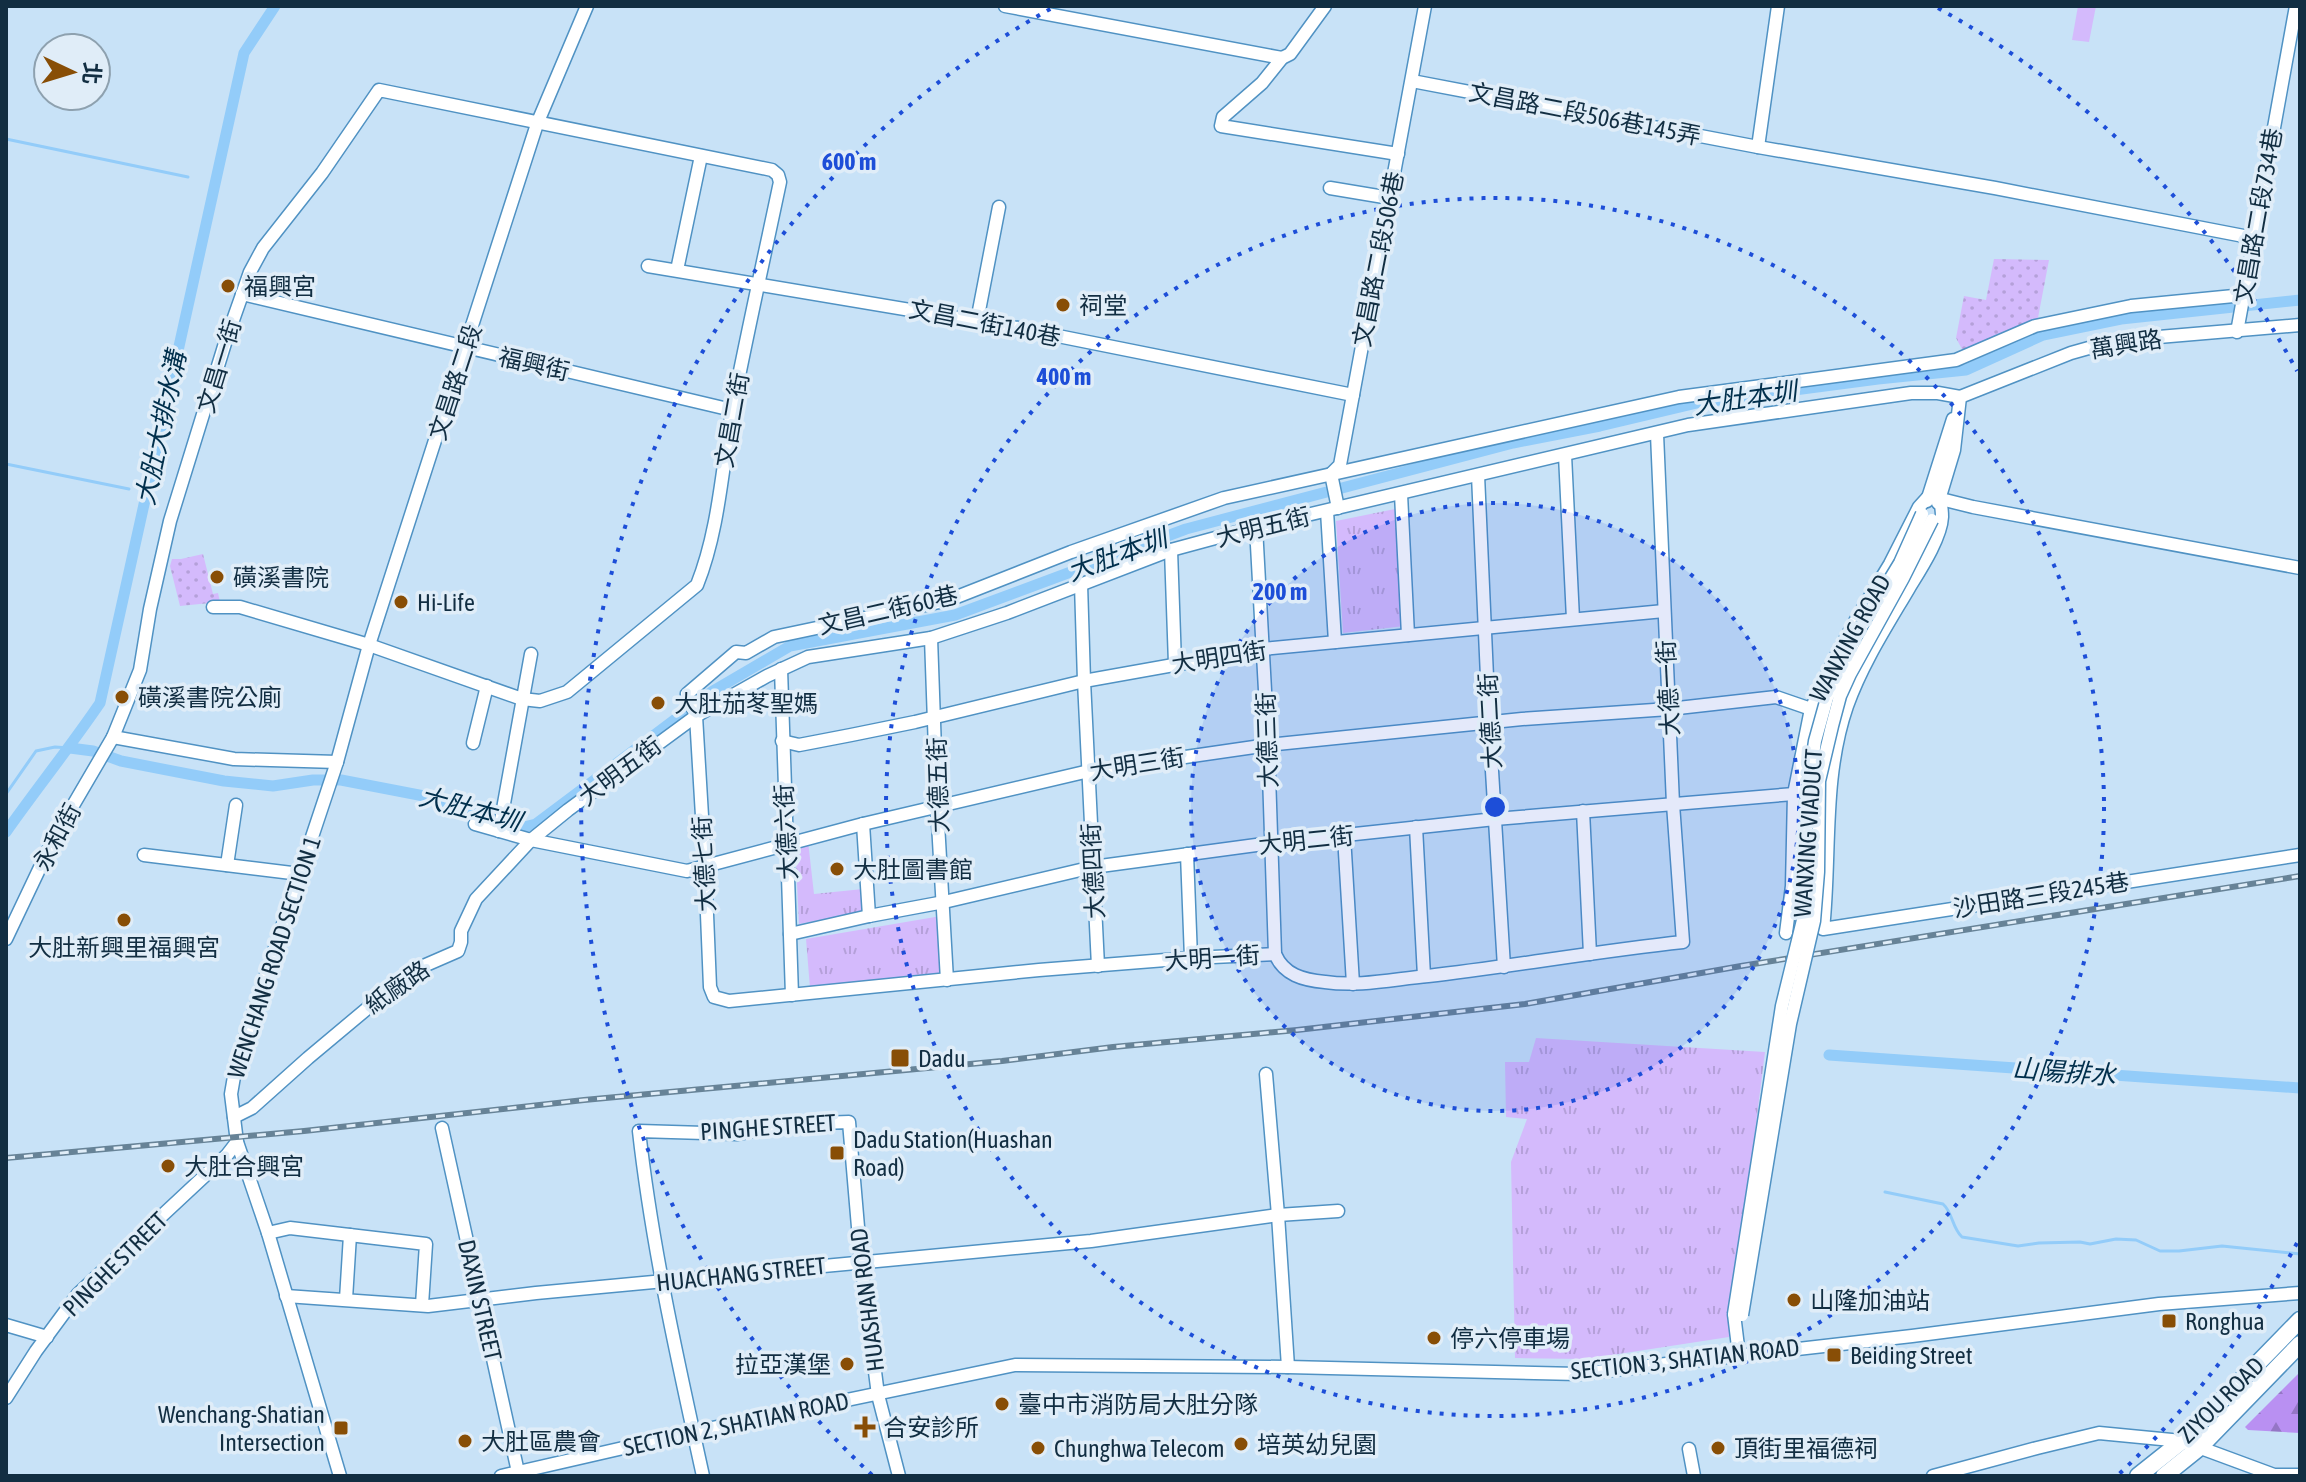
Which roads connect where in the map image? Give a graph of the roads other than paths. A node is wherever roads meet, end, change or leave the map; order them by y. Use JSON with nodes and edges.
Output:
{"nodes":[{"id":1,"x":587,"y":6,"type":"edge"},
{"id":2,"x":1005,"y":6,"type":"edge"},
{"id":3,"x":1325,"y":6,"type":"edge"},
{"id":4,"x":1425,"y":6,"type":"edge"},
{"id":5,"x":1778,"y":6,"type":"edge"},
{"id":6,"x":2296,"y":6,"type":"edge"},
{"id":7,"x":1282,"y":58,"type":"junction"},
{"id":8,"x":1412,"y":81,"type":"junction"},
{"id":9,"x":537,"y":124,"type":"junction"},
{"id":10,"x":1758,"y":147,"type":"junction"},
{"id":11,"x":1398,"y":154,"type":"junction"},
{"id":12,"x":701,"y":156,"type":"junction"},
{"id":13,"x":1330,"y":188,"type":"dead end"},
{"id":14,"x":1390,"y":198,"type":"junction"},
{"id":15,"x":999,"y":207,"type":"dead end"},
{"id":16,"x":2254,"y":238,"type":"junction"},
{"id":17,"x":648,"y":266,"type":"dead end"},
{"id":18,"x":677,"y":270,"type":"junction"},
{"id":19,"x":758,"y":285,"type":"junction"},
{"id":20,"x":242,"y":294,"type":"junction"},
{"id":21,"x":2244,"y":295,"type":"junction"},
{"id":22,"x":977,"y":321,"type":"junction"},
{"id":23,"x":2300,"y":325,"type":"edge"},
{"id":24,"x":2237,"y":332,"type":"junction"},
{"id":25,"x":465,"y":348,"type":"junction"},
{"id":26,"x":1353,"y":395,"type":"junction"},
{"id":27,"x":1960,"y":397,"type":"junction"},
{"id":28,"x":732,"y":410,"type":"junction"},
{"id":29,"x":1657,"y":434,"type":"junction"},
{"id":30,"x":1565,"y":455,"type":"junction"},
{"id":31,"x":1331,"y":474,"type":"junction"},
{"id":32,"x":1478,"y":475,"type":"junction"},
{"id":33,"x":1401,"y":494,"type":"junction"},
{"id":34,"x":1935,"y":497,"type":"junction"},
{"id":35,"x":1332,"y":510,"type":"junction"},
{"id":36,"x":1927,"y":517,"type":"joint"},
{"id":37,"x":1256,"y":527,"type":"junction"},
{"id":38,"x":1171,"y":550,"type":"junction"},
{"id":39,"x":2300,"y":568,"type":"edge"},
{"id":40,"x":1081,"y":584,"type":"junction"},
{"id":41,"x":213,"y":607,"type":"dead end"},
{"id":42,"x":1664,"y":611,"type":"junction"},
{"id":43,"x":1573,"y":619,"type":"junction"},
{"id":44,"x":1485,"y":629,"type":"junction"},
{"id":45,"x":1408,"y":635,"type":"junction"},
{"id":46,"x":931,"y":638,"type":"junction"},
{"id":47,"x":1335,"y":642,"type":"junction"},
{"id":48,"x":369,"y":645,"type":"junction"},
{"id":49,"x":1263,"y":649,"type":"junction"},
{"id":50,"x":531,"y":654,"type":"dead end"},
{"id":51,"x":1175,"y":664,"type":"junction"},
{"id":52,"x":781,"y":669,"type":"junction"},
{"id":53,"x":1084,"y":681,"type":"junction"},
{"id":54,"x":487,"y":686,"type":"junction"},
{"id":55,"x":687,"y":694,"type":"joint"},
{"id":56,"x":522,"y":699,"type":"junction"},
{"id":57,"x":1669,"y":709,"type":"junction"},
{"id":58,"x":1811,"y":709,"type":"junction"},
{"id":59,"x":696,"y":716,"type":"junction"},
{"id":60,"x":935,"y":716,"type":"junction"},
{"id":61,"x":1489,"y":722,"type":"junction"},
{"id":62,"x":113,"y":737,"type":"junction"},
{"id":63,"x":782,"y":741,"type":"junction"},
{"id":64,"x":473,"y":743,"type":"dead end"},
{"id":65,"x":1268,"y":745,"type":"junction"},
{"id":66,"x":337,"y":762,"type":"junction"},
{"id":67,"x":1089,"y":771,"type":"junction"},
{"id":68,"x":1794,"y":794,"type":"junction"},
{"id":69,"x":1829,"y":797,"type":"junction"},
{"id":70,"x":1673,"y":804,"type":"junction"},
{"id":71,"x":236,"y":805,"type":"dead end"},
{"id":72,"x":937,"y":806,"type":"junction"},
{"id":73,"x":1583,"y":811,"type":"junction"},
{"id":74,"x":1495,"y":819,"type":"junction"},
{"id":75,"x":475,"y":824,"type":"dead end"},
{"id":76,"x":863,"y":824,"type":"junction"},
{"id":77,"x":1416,"y":827,"type":"junction"},
{"id":78,"x":499,"y":831,"type":"junction"},
{"id":79,"x":1344,"y":836,"type":"junction"},
{"id":80,"x":531,"y":840,"type":"junction"},
{"id":81,"x":788,"y":843,"type":"junction"},
{"id":82,"x":1271,"y":843,"type":"junction"},
{"id":83,"x":1187,"y":854,"type":"junction"},
{"id":84,"x":144,"y":855,"type":"dead end"},
{"id":85,"x":2300,"y":855,"type":"edge"},
{"id":86,"x":227,"y":865,"type":"junction"},
{"id":87,"x":705,"y":866,"type":"junction"},
{"id":88,"x":1093,"y":867,"type":"junction"},
{"id":89,"x":300,"y":874,"type":"junction"},
{"id":90,"x":1792,"y":886,"type":"junction"},
{"id":91,"x":1827,"y":889,"type":"junction"},
{"id":92,"x":944,"y":902,"type":"junction"},
{"id":93,"x":869,"y":916,"type":"junction"},
{"id":94,"x":1786,"y":933,"type":"dead end"},
{"id":95,"x":790,"y":934,"type":"junction"},
{"id":96,"x":6,"y":939,"type":"edge"},
{"id":97,"x":1683,"y":942,"type":"joint"},
{"id":98,"x":1275,"y":954,"type":"junction"},
{"id":99,"x":1590,"y":954,"type":"junction"},
{"id":100,"x":1191,"y":958,"type":"junction"},
{"id":101,"x":1098,"y":966,"type":"junction"},
{"id":102,"x":1504,"y":967,"type":"junction"},
{"id":103,"x":1424,"y":976,"type":"junction"},
{"id":104,"x":947,"y":980,"type":"junction"},
{"id":105,"x":1353,"y":984,"type":"junction"},
{"id":106,"x":792,"y":995,"type":"junction"},
{"id":107,"x":729,"y":1001,"type":"joint"},
{"id":108,"x":1266,"y":1074,"type":"dead end"},
{"id":109,"x":234,"y":1117,"type":"junction"},
{"id":110,"x":849,"y":1122,"type":"joint"},
{"id":111,"x":442,"y":1128,"type":"dead end"},
{"id":112,"x":237,"y":1142,"type":"junction"},
{"id":113,"x":1338,"y":1211,"type":"dead end"},
{"id":114,"x":1278,"y":1215,"type":"junction"},
{"id":115,"x":268,"y":1233,"type":"junction"},
{"id":116,"x":350,"y":1235,"type":"junction"},
{"id":117,"x":861,"y":1262,"type":"junction"},
{"id":118,"x":663,"y":1282,"type":"junction"},
{"id":119,"x":2300,"y":1293,"type":"edge"},
{"id":120,"x":286,"y":1296,"type":"junction"},
{"id":121,"x":346,"y":1299,"type":"junction"},
{"id":122,"x":480,"y":1299,"type":"junction"},
{"id":123,"x":422,"y":1305,"type":"junction"},
{"id":124,"x":2300,"y":1320,"type":"edge"},
{"id":125,"x":6,"y":1325,"type":"edge"},
{"id":126,"x":47,"y":1337,"type":"junction"},
{"id":127,"x":2300,"y":1344,"type":"edge"},
{"id":128,"x":1739,"y":1355,"type":"junction"},
{"id":129,"x":1288,"y":1367,"type":"junction"},
{"id":130,"x":878,"y":1395,"type":"junction"},
{"id":131,"x":6,"y":1398,"type":"edge"},
{"id":132,"x":693,"y":1432,"type":"junction"},
{"id":133,"x":2182,"y":1441,"type":"junction"},
{"id":134,"x":2200,"y":1447,"type":"junction"},
{"id":135,"x":1689,"y":1449,"type":"dead end"},
{"id":136,"x":518,"y":1472,"type":"junction"},
{"id":137,"x":2300,"y":1475,"type":"edge"},
{"id":138,"x":340,"y":1476,"type":"edge"},
{"id":139,"x":501,"y":1476,"type":"edge"},
{"id":140,"x":703,"y":1476,"type":"edge"},
{"id":141,"x":899,"y":1476,"type":"edge"},
{"id":142,"x":1694,"y":1476,"type":"edge"},
{"id":143,"x":1933,"y":1476,"type":"edge"},
{"id":144,"x":2138,"y":1476,"type":"edge"},
{"id":145,"x":2164,"y":1476,"type":"edge"},
{"id":146,"x":2274,"y":1476,"type":"edge"}],
"edges":[{"from":1,"to":9,"type":"street","name":"文昌路二段"},
{"from":2,"to":7,"type":"street"},
{"from":3,"to":7,"type":"street"},
{"from":4,"to":8,"type":"street","name":"文昌路二段506巷"},
{"from":5,"to":10,"type":"street"},
{"from":6,"to":16,"type":"street","name":"文昌路二段734巷"},
{"from":7,"to":11,"type":"street"},
{"from":8,"to":10,"type":"street","name":"文昌路二段506巷145弄"},
{"from":8,"to":11,"type":"street","name":"文昌路二段506巷"},
{"from":9,"to":12,"type":"street","name":"文昌二街"},
{"from":9,"to":20,"type":"street","name":"文昌一街"},
{"from":9,"to":25,"type":"street","name":"文昌路二段"},
{"from":10,"to":16,"type":"street","name":"文昌路二段506巷145弄"},
{"from":11,"to":14,"type":"street","name":"文昌路二段506巷"},
{"from":12,"to":18,"type":"street"},
{"from":12,"to":19,"type":"street","name":"文昌二街"},
{"from":13,"to":14,"type":"street"},
{"from":14,"to":26,"type":"street","name":"文昌路二段506巷"},
{"from":15,"to":22,"type":"street"},
{"from":16,"to":21,"type":"street","name":"文昌路二段734巷"},
{"from":17,"to":18,"type":"street","name":"文昌二街140巷"},
{"from":18,"to":19,"type":"street","name":"文昌二街140巷"},
{"from":19,"to":22,"type":"street","name":"文昌二街140巷"},
{"from":19,"to":28,"type":"street","name":"文昌二街"},
{"from":20,"to":25,"type":"street","name":"福興街"},
{"from":20,"to":62,"type":"street","name":"文昌一街"},
{"from":21,"to":24,"type":"street","name":"文昌路二段734巷"},
{"from":21,"to":31,"type":"street","name":"文昌二街60巷"},
{"from":22,"to":26,"type":"street","name":"文昌二街140巷"},
{"from":23,"to":24,"type":"street","name":"萬興路"},
{"from":24,"to":27,"type":"street","name":"萬興路"},
{"from":25,"to":28,"type":"street","name":"福興街"},
{"from":25,"to":48,"type":"street","name":"文昌路二段"},
{"from":26,"to":31,"type":"street","name":"文昌路二段506巷"},
{"from":27,"to":29,"type":"street","name":"大明五街"},
{"from":27,"to":34,"type":"street","name":"WANXING ROAD"},
{"from":28,"to":56,"type":"street","name":"文昌二街"},
{"from":29,"to":30,"type":"street","name":"大明五街"},
{"from":29,"to":42,"type":"street","name":"大德一街"},
{"from":30,"to":32,"type":"street","name":"大明五街"},
{"from":30,"to":43,"type":"street"},
{"from":31,"to":35,"type":"street"},
{"from":31,"to":55,"type":"street","name":"文昌二街60巷"},
{"from":32,"to":33,"type":"street","name":"大明五街"},
{"from":32,"to":44,"type":"street","name":"大德二街"},
{"from":33,"to":35,"type":"street","name":"大明五街"},
{"from":33,"to":45,"type":"street"},
{"from":34,"to":36,"type":"street","name":"WANXING ROAD"},
{"from":34,"to":39,"type":"street"},
{"from":34,"to":58,"type":"street","name":"WANXING ROAD"},
{"from":34,"to":69,"type":"street","name":"WANXING ROAD"},
{"from":35,"to":37,"type":"street","name":"大明五街"},
{"from":35,"to":47,"type":"street"},
{"from":36,"to":128,"type":"street","name":"WANXING VIADUCT","bridge":true},
{"from":37,"to":38,"type":"street","name":"大明五街"},
{"from":37,"to":49,"type":"street","name":"大德三街"},
{"from":38,"to":40,"type":"street","name":"大明五街"},
{"from":38,"to":51,"type":"street"},
{"from":40,"to":46,"type":"street","name":"大明五街"},
{"from":40,"to":53,"type":"street","name":"大德四街"},
{"from":41,"to":48,"type":"street","name":"文昌二街"},
{"from":42,"to":43,"type":"street","name":"大明四街"},
{"from":42,"to":57,"type":"street","name":"大德一街"},
{"from":43,"to":44,"type":"street","name":"大明四街"},
{"from":44,"to":45,"type":"street","name":"大明四街"},
{"from":44,"to":61,"type":"street","name":"大德二街"},
{"from":45,"to":47,"type":"street","name":"大明四街"},
{"from":46,"to":52,"type":"street","name":"大明五街"},
{"from":46,"to":60,"type":"street","name":"大德五街"},
{"from":47,"to":49,"type":"street","name":"大明四街"},
{"from":48,"to":54,"type":"street","name":"文昌二街"},
{"from":48,"to":66,"type":"street","name":"文昌路二段"},
{"from":49,"to":51,"type":"street","name":"大明四街"},
{"from":49,"to":65,"type":"street","name":"大德三街"},
{"from":50,"to":56,"type":"street"},
{"from":51,"to":53,"type":"street","name":"大明四街"},
{"from":52,"to":59,"type":"street","name":"大明五街"},
{"from":52,"to":63,"type":"street","name":"大德六街"},
{"from":53,"to":60,"type":"street","name":"大明四街"},
{"from":53,"to":67,"type":"street","name":"大德四街"},
{"from":54,"to":56,"type":"street","name":"文昌二街"},
{"from":54,"to":64,"type":"street"},
{"from":55,"to":59,"type":"street","name":"大德七街"},
{"from":56,"to":78,"type":"street"},
{"from":57,"to":58,"type":"street","name":"大明三街"},
{"from":57,"to":61,"type":"street","name":"大明三街"},
{"from":57,"to":70,"type":"street","name":"大德一街"},
{"from":58,"to":68,"type":"street","name":"WANXING ROAD"},
{"from":59,"to":80,"type":"street","name":"大明五街"},
{"from":59,"to":87,"type":"street","name":"大德七街"},
{"from":60,"to":63,"type":"street","name":"大明四街"},
{"from":60,"to":72,"type":"street","name":"大德五街"},
{"from":61,"to":65,"type":"street","name":"大明三街"},
{"from":61,"to":74,"type":"street","name":"大德二街"},
{"from":62,"to":66,"type":"street"},
{"from":62,"to":96,"type":"street","name":"永和街"},
{"from":63,"to":81,"type":"street","name":"大德六街"},
{"from":65,"to":67,"type":"street","name":"大明三街"},
{"from":65,"to":82,"type":"street","name":"大德三街"},
{"from":66,"to":89,"type":"street","name":"WENCHANG ROAD SECTION 1"},
{"from":67,"to":72,"type":"street","name":"大明三街"},
{"from":67,"to":88,"type":"street","name":"大德四街"},
{"from":68,"to":69,"type":"street","name":"大明二街"},
{"from":68,"to":70,"type":"street","name":"大明二街"},
{"from":68,"to":90,"type":"street","name":"WANXING ROAD"},
{"from":69,"to":91,"type":"street","name":"WANXING ROAD"},
{"from":70,"to":73,"type":"street","name":"大明二街"},
{"from":70,"to":97,"type":"street","name":"大德一街"},
{"from":71,"to":86,"type":"street"},
{"from":72,"to":76,"type":"street","name":"大明三街"},
{"from":72,"to":92,"type":"street","name":"大德五街"},
{"from":73,"to":74,"type":"street","name":"大明二街"},
{"from":73,"to":99,"type":"street"},
{"from":74,"to":77,"type":"street","name":"大明二街"},
{"from":74,"to":102,"type":"street","name":"大德二街"},
{"from":75,"to":78,"type":"street","name":"大明三街"},
{"from":76,"to":81,"type":"street","name":"大明三街"},
{"from":76,"to":93,"type":"street"},
{"from":77,"to":79,"type":"street","name":"大明二街"},
{"from":77,"to":103,"type":"street"},
{"from":78,"to":80,"type":"street","name":"大明三街"},
{"from":79,"to":82,"type":"street","name":"大明二街"},
{"from":79,"to":105,"type":"street"},
{"from":80,"to":87,"type":"street","name":"大明三街"},
{"from":80,"to":109,"type":"street","name":"紙廠路"},
{"from":81,"to":87,"type":"street","name":"大明三街"},
{"from":81,"to":95,"type":"street","name":"大德六街"},
{"from":82,"to":83,"type":"street","name":"大明二街"},
{"from":82,"to":98,"type":"street","name":"大德三街"},
{"from":83,"to":88,"type":"street","name":"大明二街"},
{"from":83,"to":100,"type":"street"},
{"from":84,"to":86,"type":"street"},
{"from":85,"to":91,"type":"street","name":"沙田路三段245巷"},
{"from":86,"to":89,"type":"street"},
{"from":87,"to":107,"type":"street","name":"大德七街"},
{"from":88,"to":92,"type":"street","name":"大明二街"},
{"from":88,"to":101,"type":"street","name":"大德四街"},
{"from":89,"to":109,"type":"street","name":"WENCHANG ROAD SECTION 1"},
{"from":90,"to":91,"type":"street"},
{"from":90,"to":94,"type":"street","name":"WANXING ROAD"},
{"from":92,"to":93,"type":"street","name":"大明二街"},
{"from":92,"to":104,"type":"street","name":"大德五街"},
{"from":93,"to":95,"type":"street","name":"大明二街"},
{"from":95,"to":106,"type":"street","name":"大德六街"},
{"from":97,"to":99,"type":"street","name":"大明一街"},
{"from":98,"to":100,"type":"street","name":"大明一街"},
{"from":98,"to":105,"type":"street","name":"大明一街"},
{"from":99,"to":102,"type":"street","name":"大明一街"},
{"from":100,"to":101,"type":"street","name":"大明一街"},
{"from":101,"to":104,"type":"street","name":"大明一街"},
{"from":102,"to":103,"type":"street","name":"大明一街"},
{"from":103,"to":105,"type":"street","name":"大明一街"},
{"from":104,"to":106,"type":"street","name":"大明一街"},
{"from":106,"to":107,"type":"street","name":"大明一街"},
{"from":108,"to":114,"type":"street"},
{"from":109,"to":112,"type":"street","name":"WENCHANG ROAD SECTION 1"},
{"from":110,"to":117,"type":"street","name":"HUASHAN ROAD"},
{"from":110,"to":118,"type":"street","name":"PINGHE STREET"},
{"from":111,"to":122,"type":"street","name":"DAXIN STREET"},
{"from":112,"to":115,"type":"street","name":"WENCHANG ROAD SECTION 1"},
{"from":112,"to":126,"type":"street","name":"PINGHE STREET"},
{"from":113,"to":114,"type":"street","name":"HUACHANG STREET"},
{"from":114,"to":117,"type":"street","name":"HUACHANG STREET"},
{"from":114,"to":129,"type":"street"},
{"from":115,"to":116,"type":"street"},
{"from":115,"to":120,"type":"street","name":"WENCHANG ROAD SECTION 1"},
{"from":116,"to":121,"type":"street"},
{"from":116,"to":123,"type":"street"},
{"from":117,"to":118,"type":"street","name":"HUACHANG STREET"},
{"from":117,"to":130,"type":"street","name":"HUASHAN ROAD"},
{"from":118,"to":122,"type":"street","name":"HUACHANG STREET"},
{"from":118,"to":132,"type":"street"},
{"from":119,"to":128,"type":"street","name":"SECTION 3, SHATIAN ROAD"},
{"from":120,"to":121,"type":"street","name":"HUACHANG STREET"},
{"from":120,"to":138,"type":"street","name":"WENCHANG ROAD SECTION 1"},
{"from":121,"to":123,"type":"street","name":"HUACHANG STREET"},
{"from":122,"to":123,"type":"street","name":"HUACHANG STREET"},
{"from":122,"to":136,"type":"street","name":"DAXIN STREET"},
{"from":124,"to":133,"type":"main road","name":"ZIYOU ROAD"},
{"from":125,"to":126,"type":"street"},
{"from":126,"to":131,"type":"street","name":"PINGHE STREET"},
{"from":127,"to":134,"type":"main road","name":"ZIYOU ROAD"},
{"from":128,"to":129,"type":"street","name":"SECTION 3, SHATIAN ROAD"},
{"from":129,"to":130,"type":"street","name":"SECTION 3, SHATIAN ROAD"},
{"from":130,"to":132,"type":"street","name":"SECTION 2, SHATIAN ROAD"},
{"from":130,"to":141,"type":"street","name":"HUASHAN ROAD"},
{"from":132,"to":136,"type":"street","name":"SECTION 2, SHATIAN ROAD"},
{"from":132,"to":140,"type":"street"},
{"from":133,"to":134,"type":"street"},
{"from":133,"to":143,"type":"street"},
{"from":133,"to":144,"type":"main road","name":"ZIYOU ROAD"},
{"from":134,"to":145,"type":"main road","name":"ZIYOU ROAD"},
{"from":134,"to":146,"type":"street"},
{"from":135,"to":142,"type":"street"},
{"from":136,"to":139,"type":"street","name":"SECTION 2, SHATIAN ROAD"},
{"from":137,"to":146,"type":"street"}]}
